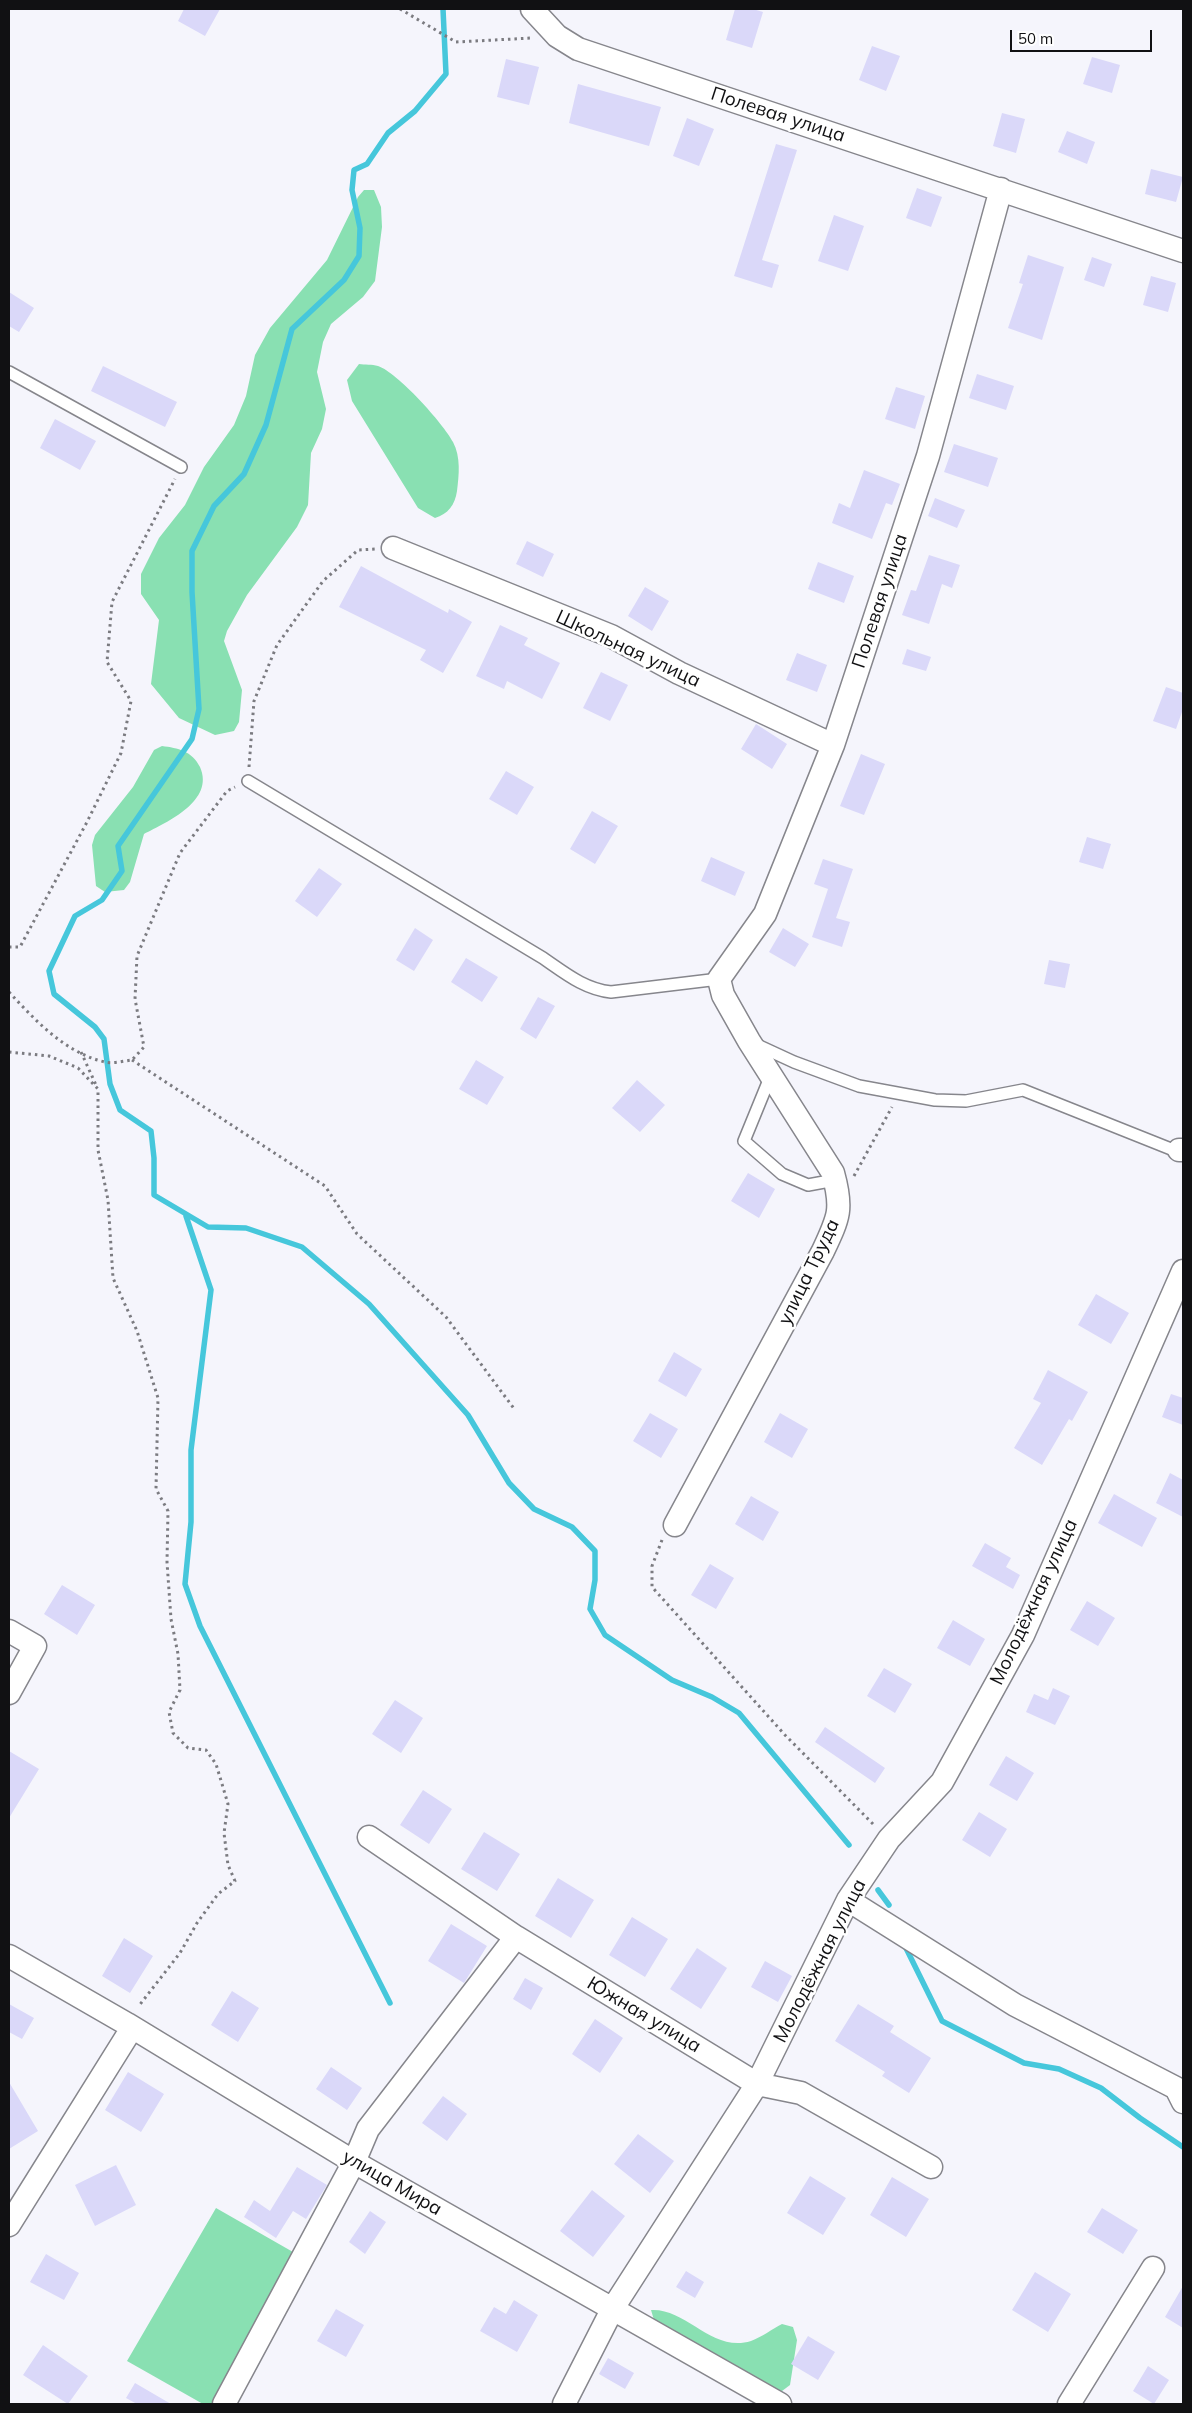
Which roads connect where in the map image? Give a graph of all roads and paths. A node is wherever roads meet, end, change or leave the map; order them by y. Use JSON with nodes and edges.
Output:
{"nodes":[{"id":1,"x":400,"y":9,"type":"edge"},
{"id":2,"x":532,"y":9,"type":"edge"},
{"id":3,"x":558,"y":36,"type":"junction"},
{"id":4,"x":1000,"y":189,"type":"junction"},
{"id":5,"x":1183,"y":251,"type":"edge"},
{"id":6,"x":9,"y":372,"type":"edge"},
{"id":7,"x":181,"y":467,"type":"joint"},
{"id":8,"x":393,"y":548,"type":"joint"},
{"id":9,"x":833,"y":745,"type":"junction"},
{"id":10,"x":248,"y":781,"type":"junction"},
{"id":11,"x":9,"y":947,"type":"edge"},
{"id":12,"x":721,"y":987,"type":"junction"},
{"id":13,"x":9,"y":992,"type":"edge"},
{"id":14,"x":749,"y":1041,"type":"junction"},
{"id":15,"x":9,"y":1052,"type":"edge"},
{"id":16,"x":80,"y":1052,"type":"junction"},
{"id":17,"x":132,"y":1060,"type":"junction"},
{"id":18,"x":770,"y":1075,"type":"junction"},
{"id":19,"x":98,"y":1089,"type":"junction"},
{"id":20,"x":900,"y":1093,"type":"junction"},
{"id":21,"x":1182,"y":1152,"type":"edge"},
{"id":22,"x":835,"y":1180,"type":"junction"},
{"id":23,"x":840,"y":1202,"type":"junction"},
{"id":24,"x":1183,"y":1271,"type":"edge"},
{"id":25,"x":515,"y":1410,"type":"dead end"},
{"id":26,"x":670,"y":1530,"type":"joint"},
{"id":27,"x":9,"y":1631,"type":"edge"},
{"id":28,"x":9,"y":1694,"type":"edge"},
{"id":29,"x":369,"y":1837,"type":"dead end"},
{"id":30,"x":888,"y":1839,"type":"junction"},
{"id":31,"x":848,"y":1900,"type":"junction"},
{"id":32,"x":516,"y":1937,"type":"junction"},
{"id":33,"x":9,"y":1956,"type":"edge"},
{"id":34,"x":130,"y":2026,"type":"junction"},
{"id":35,"x":757,"y":2084,"type":"junction"},
{"id":36,"x":1181,"y":2088,"type":"edge"},
{"id":37,"x":354,"y":2162,"type":"junction"},
{"id":38,"x":932,"y":2167,"type":"dead end"},
{"id":39,"x":9,"y":2225,"type":"edge"},
{"id":40,"x":1153,"y":2268,"type":"dead end"},
{"id":41,"x":613,"y":2308,"type":"junction"},
{"id":42,"x":224,"y":2404,"type":"edge"},
{"id":43,"x":564,"y":2404,"type":"edge"},
{"id":44,"x":780,"y":2404,"type":"edge"},
{"id":45,"x":1070,"y":2404,"type":"edge"}],
"edges":[{"from":1,"to":3,"type":"path"},
{"from":2,"to":3,"type":"street","name":"Полевая улица"},
{"from":3,"to":4,"type":"street","name":"Полевая улица"},
{"from":4,"to":5,"type":"street","name":"Полевая улица"},
{"from":4,"to":9,"type":"street","name":"Полевая улица"},
{"from":6,"to":7,"type":"lane"},
{"from":7,"to":11,"type":"path"},
{"from":8,"to":9,"type":"street","name":"Школьная улица"},
{"from":8,"to":10,"type":"path"},
{"from":9,"to":12,"type":"street","name":"Полевая улица"},
{"from":10,"to":12,"type":"lane"},
{"from":10,"to":17,"type":"path"},
{"from":12,"to":14,"type":"street","name":"улица Труда"},
{"from":13,"to":16,"type":"path"},
{"from":14,"to":18,"type":"street","name":"улица Труда"},
{"from":14,"to":20,"type":"lane"},
{"from":15,"to":19,"type":"path"},
{"from":16,"to":17,"type":"path"},
{"from":16,"to":19,"type":"path"},
{"from":17,"to":25,"type":"path"},
{"from":18,"to":22,"type":"street","name":"улица Труда"},
{"from":18,"to":22,"type":"lane"},
{"from":19,"to":34,"type":"path"},
{"from":20,"to":21,"type":"lane"},
{"from":20,"to":23,"type":"path"},
{"from":22,"to":23,"type":"street","name":"улица Труда"},
{"from":23,"to":26,"type":"street","name":"улица Труда"},
{"from":24,"to":30,"type":"street","name":"Молодёжная улица"},
{"from":26,"to":30,"type":"path"},
{"from":27,"to":28,"type":"street"},
{"from":29,"to":32,"type":"street","name":"Южная улица"},
{"from":30,"to":31,"type":"street","name":"Молодёжная улица"},
{"from":31,"to":35,"type":"street","name":"Молодёжная улица"},
{"from":31,"to":36,"type":"street"},
{"from":32,"to":35,"type":"street","name":"Южная улица"},
{"from":32,"to":37,"type":"street"},
{"from":33,"to":34,"type":"street","name":"улица Мира"},
{"from":34,"to":37,"type":"street","name":"улица Мира"},
{"from":34,"to":39,"type":"street"},
{"from":35,"to":38,"type":"street","name":"Южная улица"},
{"from":35,"to":41,"type":"street","name":"Молодёжная улица"},
{"from":37,"to":41,"type":"street","name":"улица Мира"},
{"from":37,"to":42,"type":"street"},
{"from":40,"to":45,"type":"street"},
{"from":41,"to":43,"type":"street","name":"Молодёжная улица"},
{"from":41,"to":44,"type":"street","name":"улица Мира"}]}
